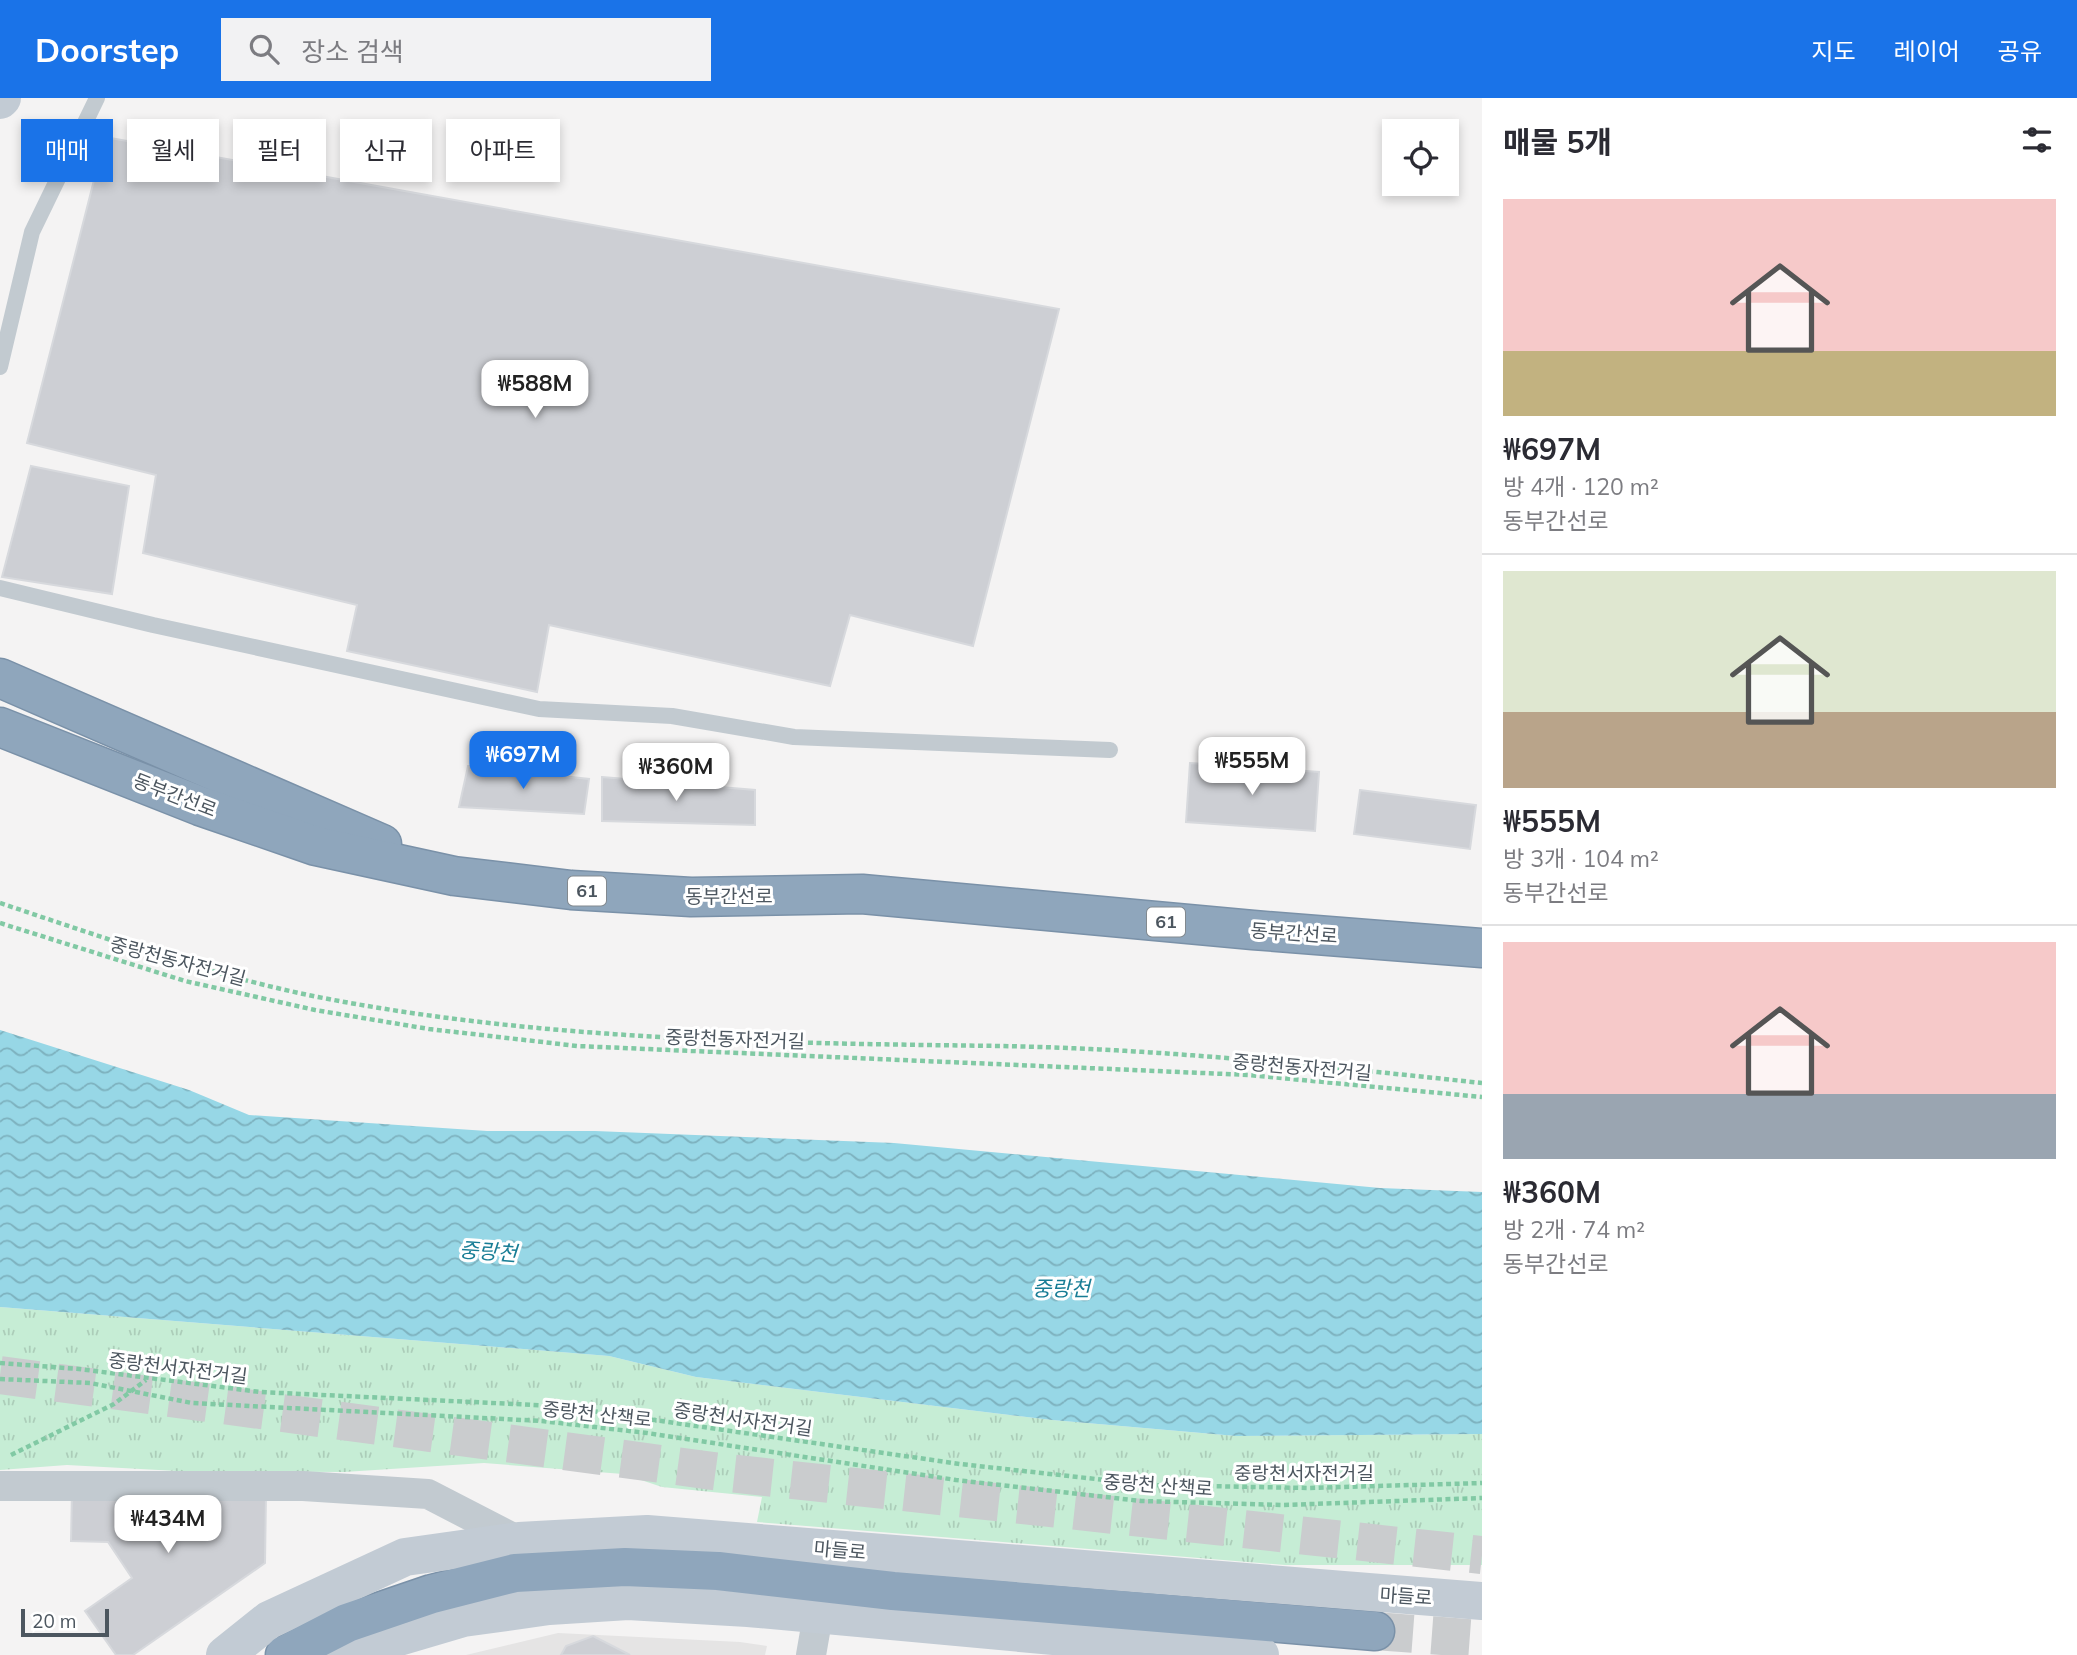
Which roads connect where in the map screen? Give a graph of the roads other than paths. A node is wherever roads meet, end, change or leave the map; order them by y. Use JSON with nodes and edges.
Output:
{"nodes":[{"id":1,"x":97,"y":98,"type":"edge"},
{"id":2,"x":0,"y":368,"type":"edge"},
{"id":3,"x":0,"y":588,"type":"edge"},
{"id":4,"x":0,"y":678,"type":"edge"},
{"id":5,"x":0,"y":727,"type":"edge"},
{"id":6,"x":1110,"y":750,"type":"dead end"},
{"id":7,"x":454,"y":876,"type":"junction"},
{"id":8,"x":1482,"y":948,"type":"edge"},
{"id":9,"x":0,"y":1486,"type":"edge"},
{"id":10,"x":519,"y":1541,"type":"junction"},
{"id":11,"x":1482,"y":1601,"type":"edge"},
{"id":12,"x":818,"y":1615,"type":"junction"},
{"id":13,"x":1374,"y":1631,"type":"tunnel mouth"},
{"id":14,"x":225,"y":1655,"type":"edge"},
{"id":15,"x":285,"y":1655,"type":"edge"},
{"id":16,"x":338,"y":1655,"type":"edge"},
{"id":17,"x":811,"y":1655,"type":"edge"},
{"id":18,"x":1260,"y":1655,"type":"edge"}],
"edges":[{"from":1,"to":2,"type":"lane"},
{"from":3,"to":6,"type":"lane"},
{"from":4,"to":7,"type":"highway"},
{"from":5,"to":7,"type":"highway","name":"동부간선로","number":"61"},
{"from":7,"to":8,"type":"highway","name":"동부간선로","number":"61"},
{"from":9,"to":10,"type":"street"},
{"from":10,"to":11,"type":"main road","name":"마들로"},
{"from":10,"to":14,"type":"main road","name":"마들로"},
{"from":12,"to":16,"type":"main road"},
{"from":12,"to":17,"type":"street"},
{"from":12,"to":18,"type":"main road"},
{"from":13,"to":15,"type":"highway"}]}
